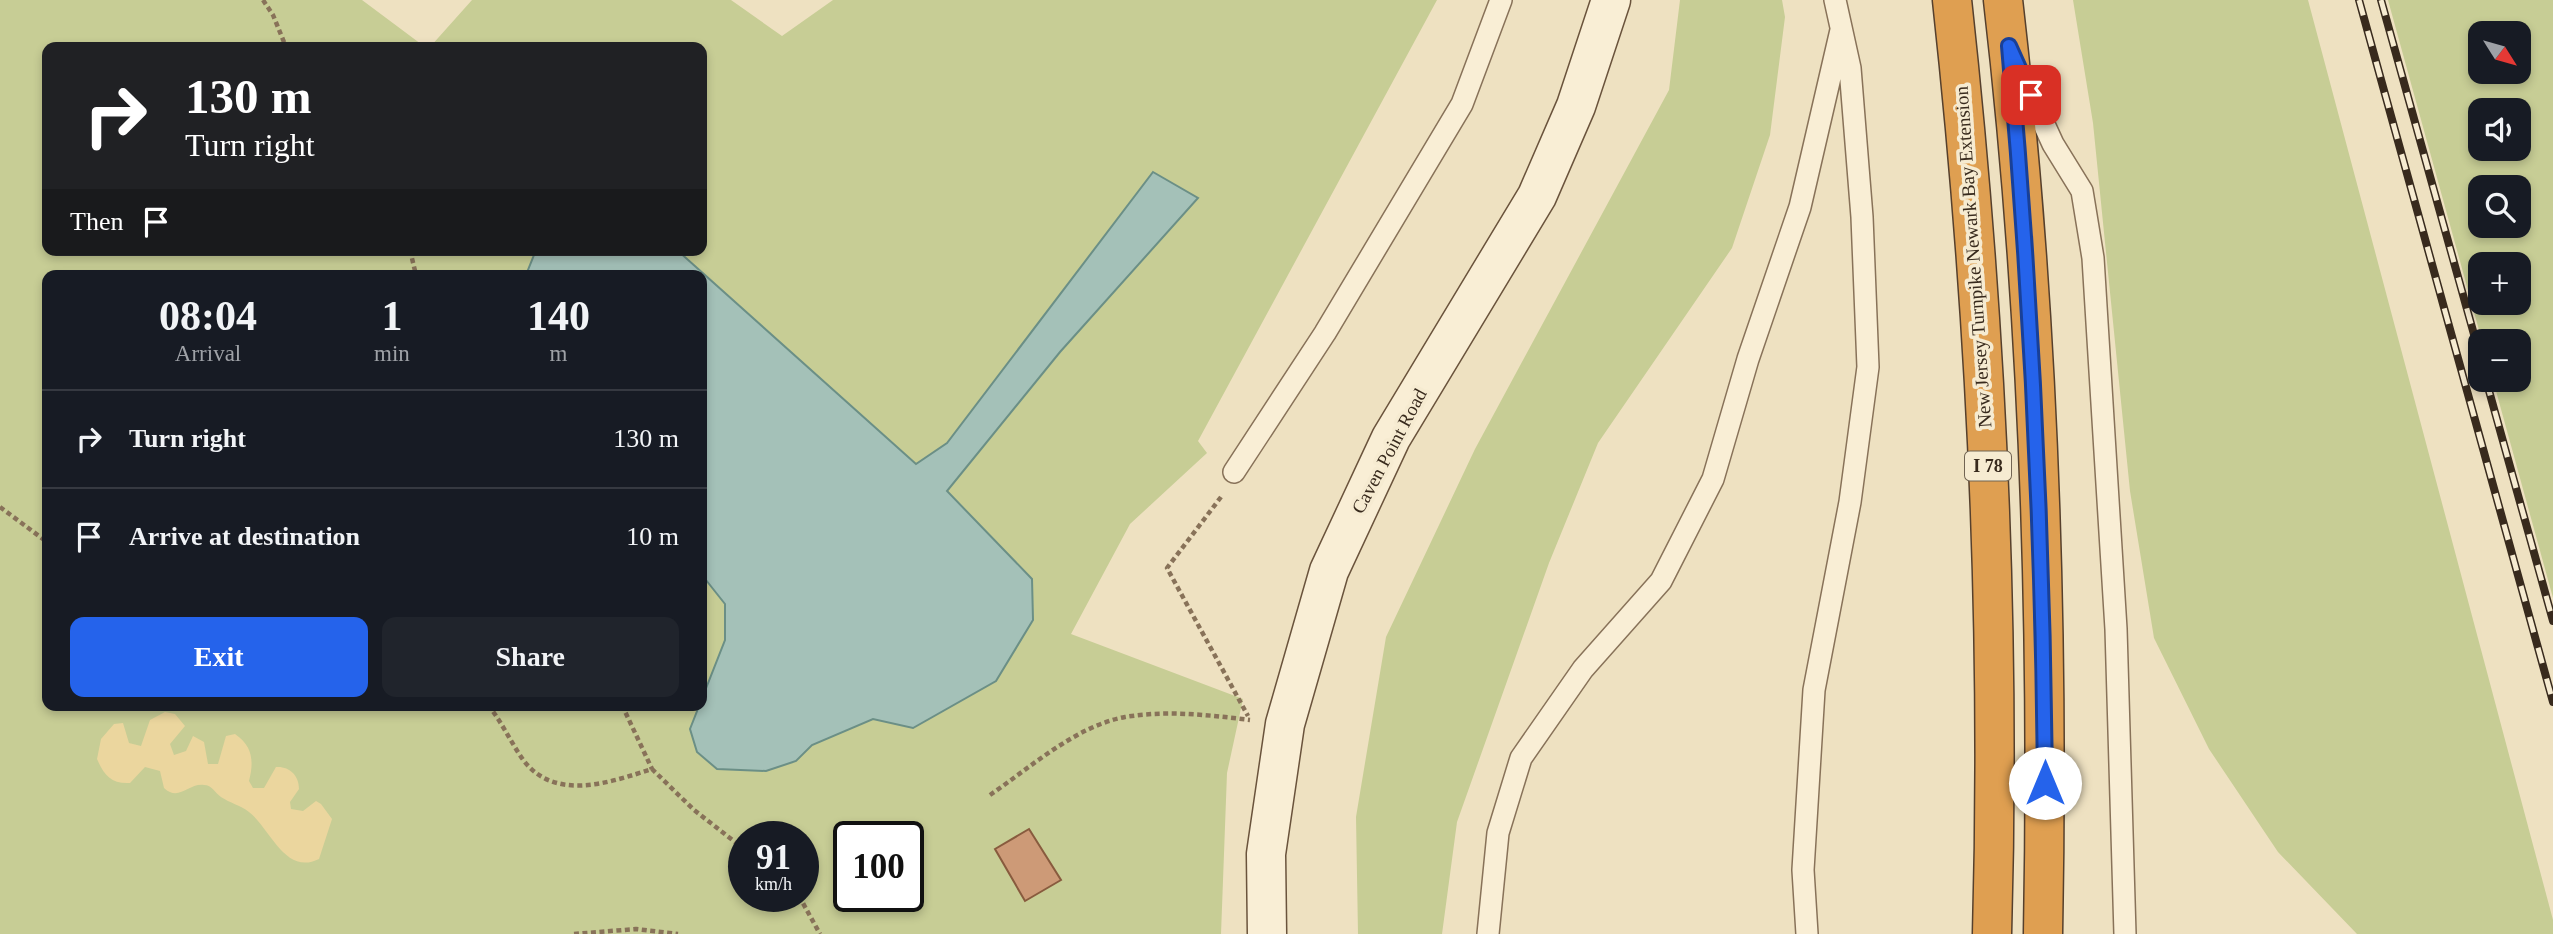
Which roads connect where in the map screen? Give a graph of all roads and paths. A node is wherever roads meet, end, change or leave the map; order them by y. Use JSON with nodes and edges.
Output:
{"nodes":[{"id":1,"x":263,"y":0,"type":"edge"},
{"id":2,"x":1501,"y":0,"type":"edge"},
{"id":3,"x":1611,"y":0,"type":"edge"},
{"id":4,"x":1835,"y":0,"type":"edge"},
{"id":5,"x":1952,"y":0,"type":"edge"},
{"id":6,"x":2003,"y":0,"type":"edge"},
{"id":7,"x":1841,"y":30,"type":"junction"},
{"id":8,"x":284,"y":42,"type":"edge"},
{"id":9,"x":2009,"y":46,"type":"junction"},
{"id":10,"x":1234,"y":472,"type":"dead end"},
{"id":11,"x":1223,"y":496,"type":"dead end"},
{"id":12,"x":0,"y":508,"type":"edge"},
{"id":13,"x":42,"y":538,"type":"edge"},
{"id":14,"x":492,"y":711,"type":"edge"},
{"id":15,"x":625,"y":711,"type":"edge"},
{"id":16,"x":1267,"y":722,"type":"junction"},
{"id":17,"x":652,"y":769,"type":"junction"},
{"id":18,"x":990,"y":795,"type":"dead end"},
{"id":19,"x":728,"y":837,"type":"edge"},
{"id":20,"x":807,"y":912,"type":"edge"},
{"id":21,"x":574,"y":934,"type":"edge"},
{"id":22,"x":678,"y":934,"type":"edge"},
{"id":23,"x":812,"y":934,"type":"edge"},
{"id":24,"x":819,"y":934,"type":"edge"},
{"id":25,"x":1267,"y":934,"type":"edge"},
{"id":26,"x":1489,"y":934,"type":"edge"},
{"id":27,"x":1807,"y":934,"type":"edge"},
{"id":28,"x":1992,"y":934,"type":"edge"},
{"id":29,"x":2043,"y":934,"type":"edge"},
{"id":30,"x":2125,"y":934,"type":"edge"}],
"edges":[{"from":1,"to":8,"type":"path"},
{"from":2,"to":10,"type":"lane"},
{"from":3,"to":16,"type":"street","name":"Caven Point Road"},
{"from":4,"to":7,"type":"lane"},
{"from":5,"to":28,"type":"highway","name":"New Jersey Turnpike Newark Bay Extension","number":"I 78"},
{"from":6,"to":9,"type":"highway","number":"I 78"},
{"from":7,"to":26,"type":"lane"},
{"from":7,"to":27,"type":"lane"},
{"from":9,"to":29,"type":"highway","number":"I 78"},
{"from":9,"to":30,"type":"lane"},
{"from":11,"to":16,"type":"path"},
{"from":12,"to":13,"type":"path"},
{"from":14,"to":17,"type":"path"},
{"from":15,"to":17,"type":"path"},
{"from":16,"to":18,"type":"path"},
{"from":16,"to":25,"type":"street","name":"Caven Point Road"},
{"from":17,"to":19,"type":"path"},
{"from":20,"to":24,"type":"path"},
{"from":21,"to":22,"type":"path"},
{"from":23,"to":24,"type":"path"}]}
